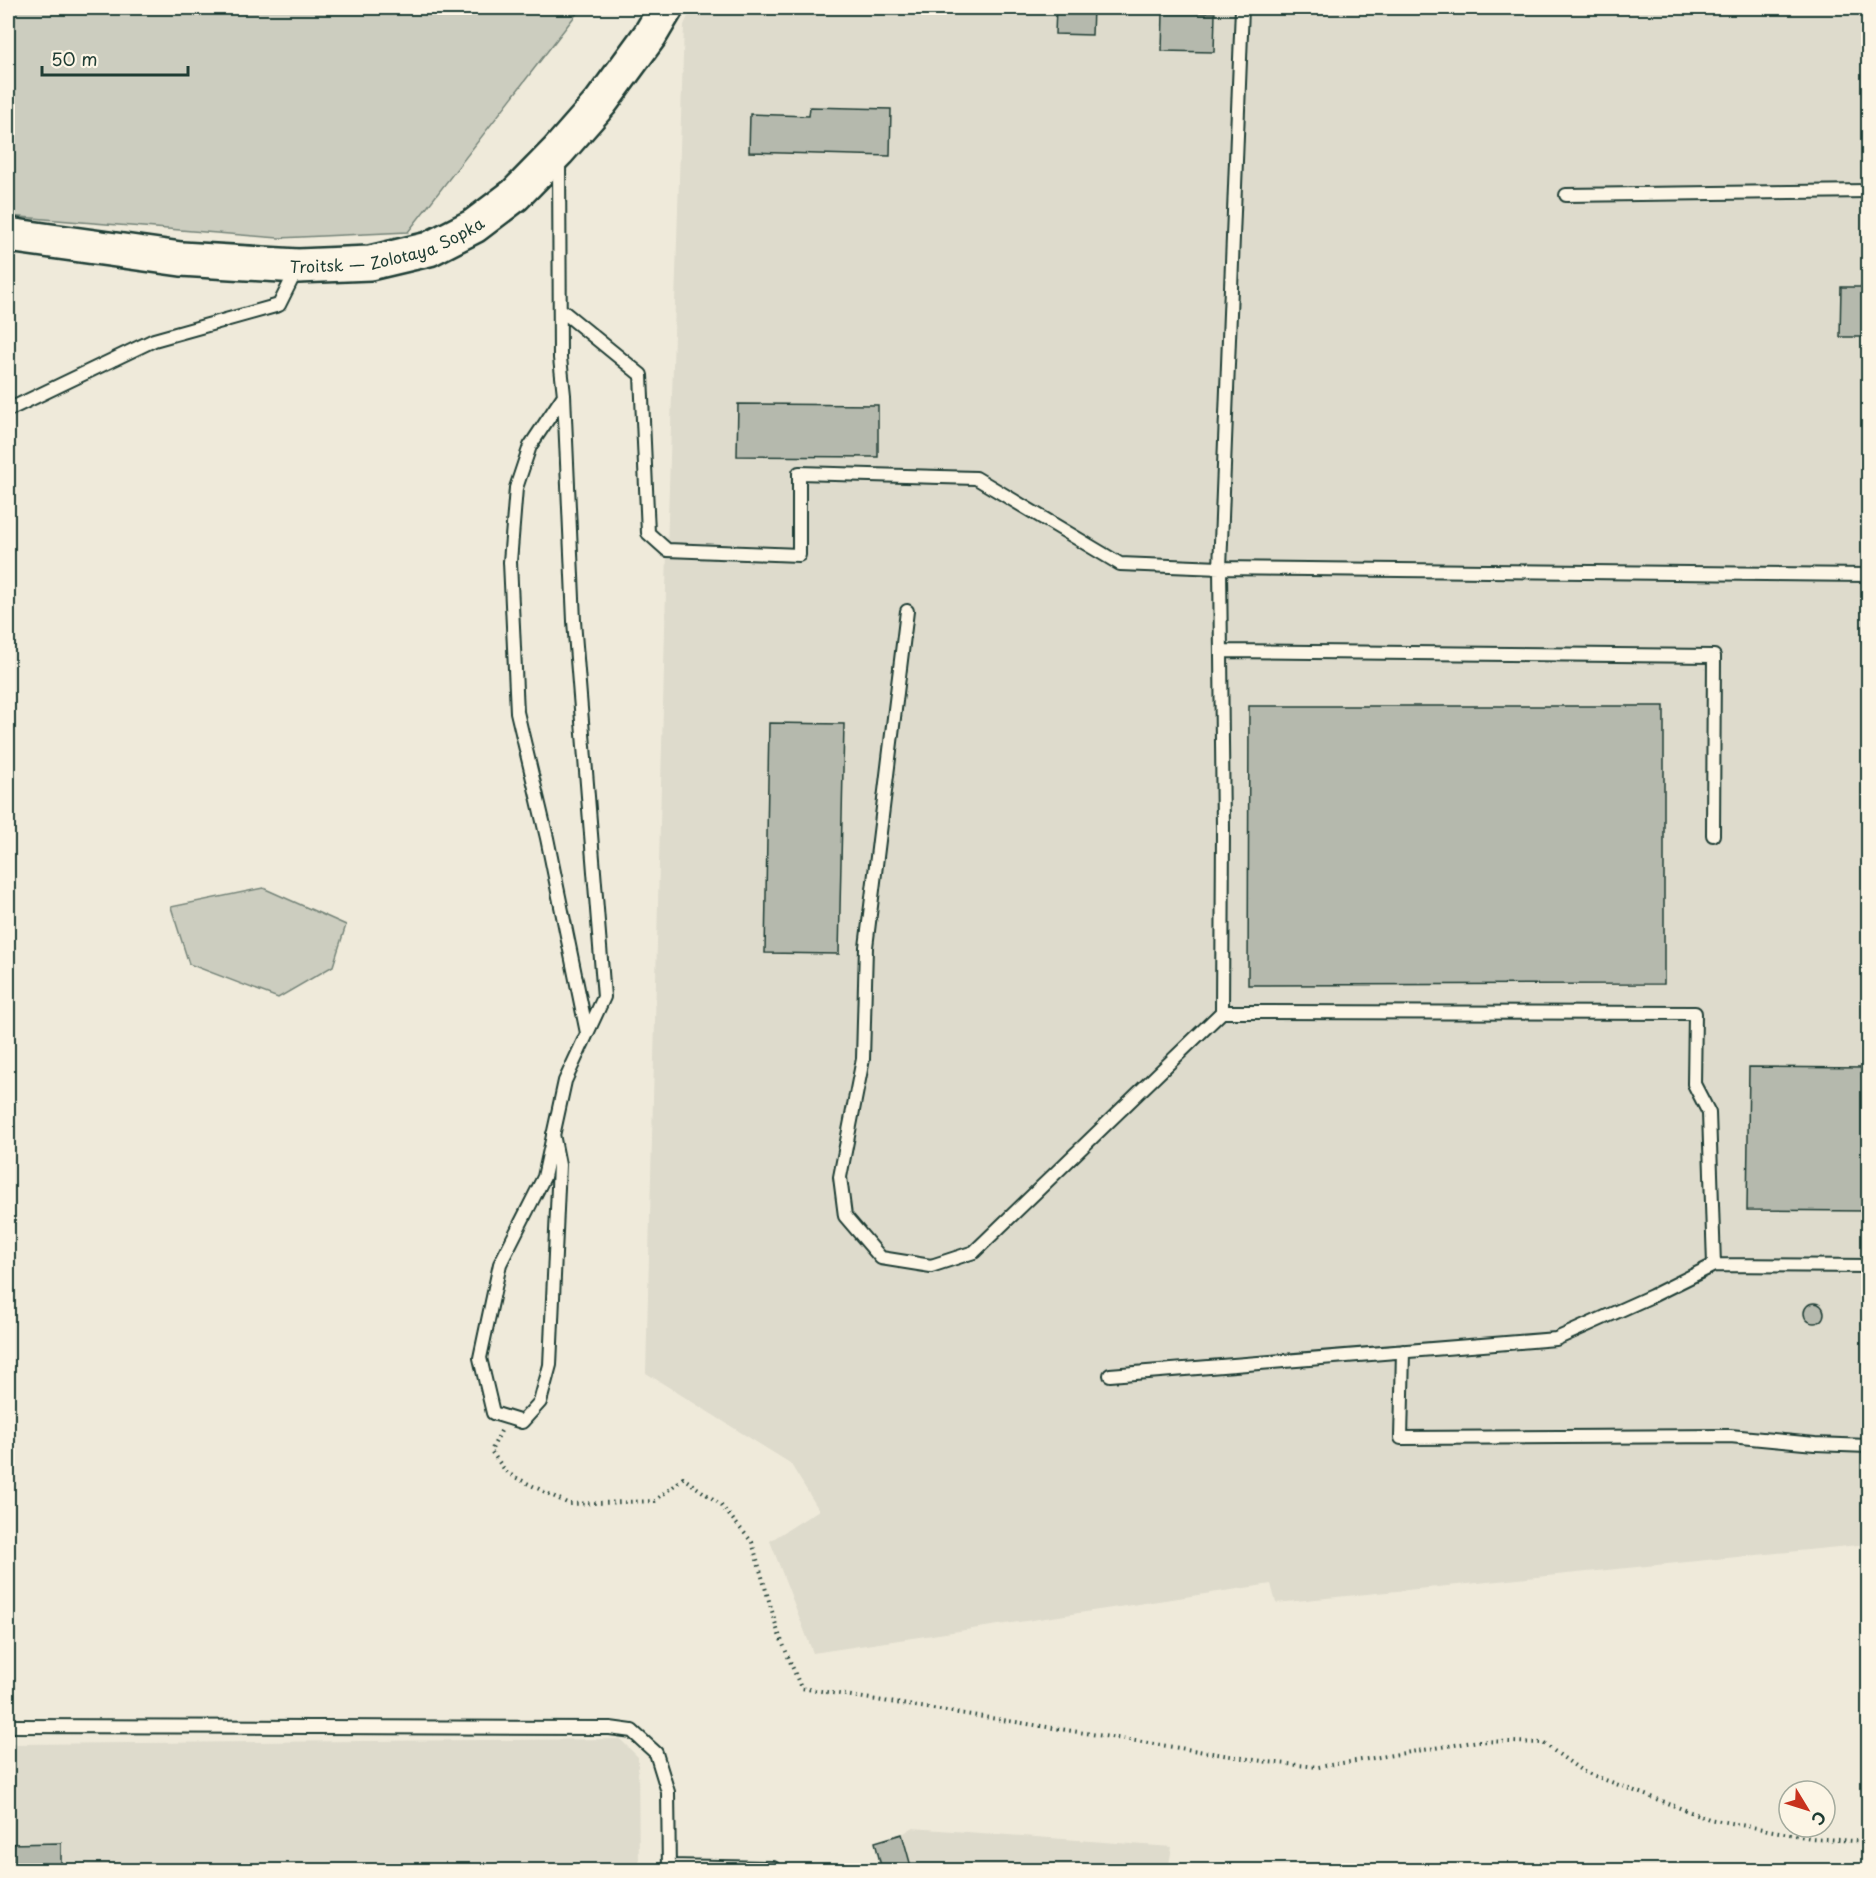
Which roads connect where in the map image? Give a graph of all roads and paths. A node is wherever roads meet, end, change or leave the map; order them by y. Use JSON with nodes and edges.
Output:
{"nodes":[{"id":1,"x":666,"y":8,"type":"edge"},
{"id":2,"x":1242,"y":8,"type":"edge"},
{"id":3,"x":558,"y":151,"type":"junction"},
{"id":4,"x":1869,"y":191,"type":"edge"},
{"id":5,"x":1566,"y":195,"type":"dead end"},
{"id":6,"x":8,"y":235,"type":"edge"},
{"id":7,"x":298,"y":266,"type":"junction"},
{"id":8,"x":560,"y":309,"type":"junction"},
{"id":9,"x":564,"y":395,"type":"junction"},
{"id":10,"x":8,"y":411,"type":"edge"},
{"id":11,"x":1220,"y":568,"type":"junction"},
{"id":12,"x":1869,"y":575,"type":"edge"},
{"id":13,"x":908,"y":611,"type":"dead end"},
{"id":14,"x":1221,"y":651,"type":"junction"},
{"id":15,"x":1713,"y":835,"type":"dead end"},
{"id":16,"x":1222,"y":1012,"type":"junction"},
{"id":17,"x":587,"y":1033,"type":"junction"},
{"id":18,"x":553,"y":1134,"type":"junction"},
{"id":19,"x":1714,"y":1265,"type":"junction"},
{"id":20,"x":1869,"y":1266,"type":"edge"},
{"id":21,"x":1403,"y":1351,"type":"junction"},
{"id":22,"x":1110,"y":1375,"type":"dead end"},
{"id":23,"x":507,"y":1418,"type":"junction"},
{"id":24,"x":1869,"y":1446,"type":"edge"},
{"id":25,"x":8,"y":1726,"type":"edge"},
{"id":26,"x":1869,"y":1842,"type":"edge"},
{"id":27,"x":669,"y":1868,"type":"edge"},
{"id":28,"x":776,"y":1870,"type":"edge"}],
"edges":[{"from":1,"to":3,"type":"street","name":"Troitsk — Zolotaya Sopka"},
{"from":2,"to":11,"type":"lane"},
{"from":3,"to":7,"type":"street","name":"Troitsk — Zolotaya Sopka"},
{"from":3,"to":8,"type":"lane"},
{"from":4,"to":5,"type":"lane"},
{"from":6,"to":7,"type":"street","name":"Troitsk — Zolotaya Sopka"},
{"from":7,"to":10,"type":"lane"},
{"from":8,"to":9,"type":"lane"},
{"from":8,"to":11,"type":"lane"},
{"from":9,"to":17,"type":"lane"},
{"from":9,"to":17,"type":"lane"},
{"from":11,"to":12,"type":"lane"},
{"from":11,"to":14,"type":"lane"},
{"from":13,"to":16,"type":"lane"},
{"from":14,"to":15,"type":"lane"},
{"from":14,"to":16,"type":"lane"},
{"from":16,"to":19,"type":"lane"},
{"from":17,"to":18,"type":"lane"},
{"from":18,"to":23,"type":"lane"},
{"from":18,"to":23,"type":"lane"},
{"from":19,"to":20,"type":"lane"},
{"from":19,"to":21,"type":"lane"},
{"from":21,"to":22,"type":"lane"},
{"from":21,"to":24,"type":"lane"},
{"from":23,"to":26,"type":"path"},
{"from":25,"to":27,"type":"lane"},
{"from":27,"to":28,"type":"lane"}]}
